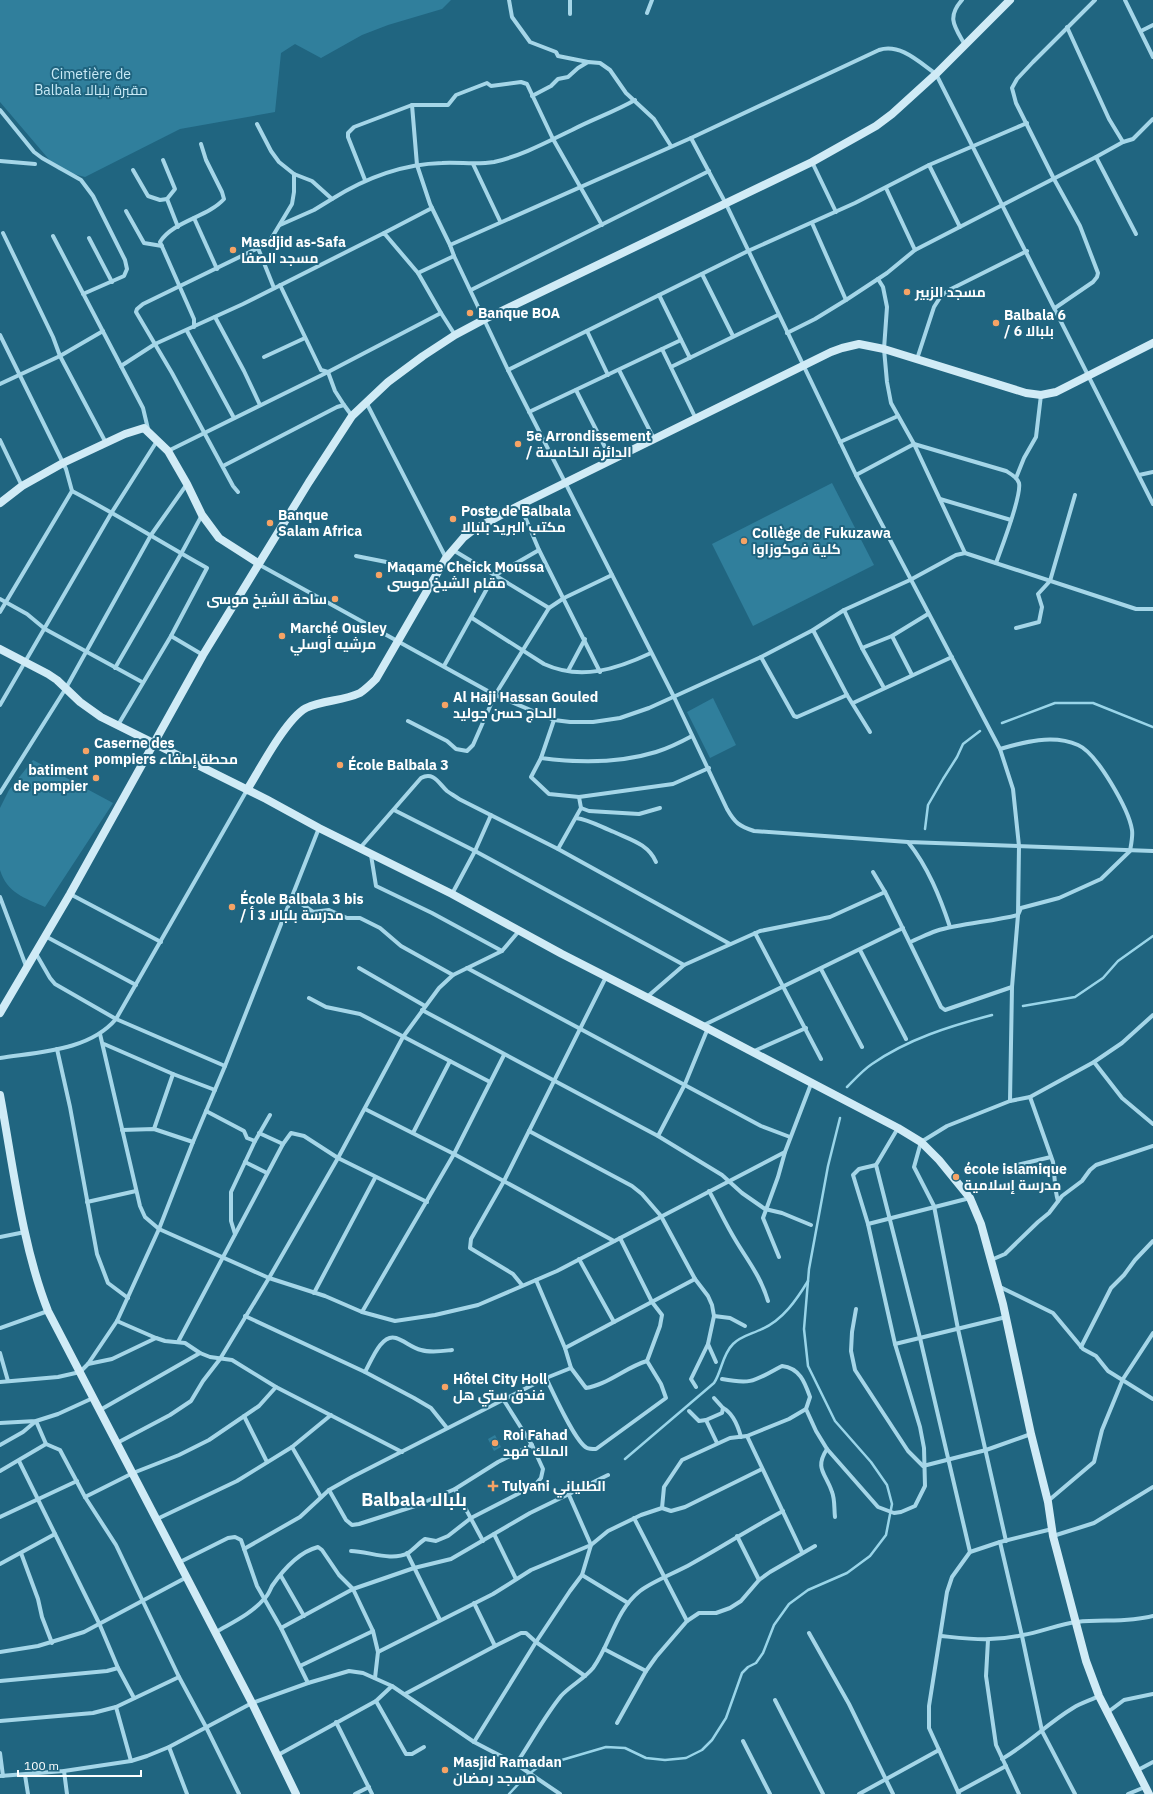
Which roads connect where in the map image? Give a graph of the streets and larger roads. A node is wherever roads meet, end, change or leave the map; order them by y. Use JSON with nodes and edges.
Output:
{"nodes":[{"id":1,"x":509,"y":0,"type":"edge"},
{"id":2,"x":570,"y":0,"type":"edge"},
{"id":3,"x":652,"y":0,"type":"edge"},
{"id":4,"x":962,"y":0,"type":"edge"},
{"id":5,"x":1010,"y":0,"type":"edge"},
{"id":6,"x":1095,"y":0,"type":"edge"},
{"id":7,"x":1125,"y":0,"type":"edge"},
{"id":8,"x":647,"y":13,"type":"dead end"},
{"id":9,"x":570,"y":14,"type":"dead end"},
{"id":10,"x":1153,"y":25,"type":"edge"},
{"id":11,"x":1066,"y":27,"type":"junction"},
{"id":12,"x":1141,"y":31,"type":"junction"},
{"id":13,"x":965,"y":45,"type":"junction"},
{"id":14,"x":1153,"y":57,"type":"edge"},
{"id":15,"x":588,"y":62,"type":"junction"},
{"id":16,"x":936,"y":74,"type":"junction"},
{"id":17,"x":532,"y":96,"type":"junction"},
{"id":18,"x":635,"y":100,"type":"junction"},
{"id":19,"x":412,"y":105,"type":"junction"},
{"id":20,"x":0,"y":110,"type":"edge"},
{"id":21,"x":1153,"y":119,"type":"edge"},
{"id":22,"x":1027,"y":123,"type":"junction"},
{"id":23,"x":258,"y":124,"type":"dead end"},
{"id":24,"x":691,"y":138,"type":"junction"},
{"id":25,"x":553,"y":139,"type":"junction"},
{"id":26,"x":1123,"y":142,"type":"junction"},
{"id":27,"x":201,"y":144,"type":"dead end"},
{"id":28,"x":973,"y":145,"type":"junction"},
{"id":29,"x":671,"y":146,"type":"junction"},
{"id":30,"x":1096,"y":157,"type":"junction"},
{"id":31,"x":163,"y":160,"type":"dead end"},
{"id":32,"x":0,"y":161,"type":"edge"},
{"id":33,"x":812,"y":162,"type":"junction"},
{"id":34,"x":35,"y":164,"type":"dead end"},
{"id":35,"x":474,"y":164,"type":"junction"},
{"id":36,"x":417,"y":165,"type":"junction"},
{"id":37,"x":929,"y":165,"type":"junction"},
{"id":38,"x":133,"y":170,"type":"dead end"},
{"id":39,"x":709,"y":171,"type":"junction"},
{"id":40,"x":294,"y":174,"type":"junction"},
{"id":41,"x":1054,"y":179,"type":"junction"},
{"id":42,"x":365,"y":180,"type":"junction"},
{"id":43,"x":579,"y":187,"type":"junction"},
{"id":44,"x":886,"y":188,"type":"junction"},
{"id":45,"x":167,"y":199,"type":"junction"},
{"id":46,"x":332,"y":200,"type":"junction"},
{"id":47,"x":726,"y":204,"type":"junction"},
{"id":48,"x":1003,"y":205,"type":"junction"},
{"id":49,"x":432,"y":208,"type":"junction"},
{"id":50,"x":126,"y":211,"type":"dead end"},
{"id":51,"x":836,"y":212,"type":"junction"},
{"id":52,"x":194,"y":218,"type":"junction"},
{"id":53,"x":500,"y":221,"type":"junction"},
{"id":54,"x":812,"y":223,"type":"junction"},
{"id":55,"x":602,"y":225,"type":"junction"},
{"id":56,"x":280,"y":226,"type":"junction"},
{"id":57,"x":178,"y":227,"type":"junction"},
{"id":58,"x":960,"y":227,"type":"junction"},
{"id":59,"x":3,"y":233,"type":"dead end"},
{"id":60,"x":384,"y":233,"type":"junction"},
{"id":61,"x":1136,"y":234,"type":"dead end"},
{"id":62,"x":53,"y":236,"type":"dead end"},
{"id":63,"x":89,"y":238,"type":"dead end"},
{"id":64,"x":450,"y":245,"type":"junction"},
{"id":65,"x":162,"y":246,"type":"junction"},
{"id":66,"x":258,"y":248,"type":"junction"},
{"id":67,"x":914,"y":250,"type":"junction"},
{"id":68,"x":748,"y":251,"type":"junction"},
{"id":69,"x":1027,"y":251,"type":"junction"},
{"id":70,"x":454,"y":256,"type":"junction"},
{"id":71,"x":217,"y":269,"type":"junction"},
{"id":72,"x":418,"y":273,"type":"junction"},
{"id":73,"x":702,"y":274,"type":"junction"},
{"id":74,"x":878,"y":279,"type":"junction"},
{"id":75,"x":112,"y":282,"type":"junction"},
{"id":76,"x":280,"y":285,"type":"junction"},
{"id":77,"x":179,"y":287,"type":"junction"},
{"id":78,"x":274,"y":288,"type":"junction"},
{"id":79,"x":471,"y":290,"type":"junction"},
{"id":80,"x":83,"y":294,"type":"junction"},
{"id":81,"x":659,"y":296,"type":"junction"},
{"id":82,"x":846,"y":300,"type":"junction"},
{"id":83,"x":1055,"y":308,"type":"junction"},
{"id":84,"x":441,"y":313,"type":"junction"},
{"id":85,"x":778,"y":315,"type":"junction"},
{"id":86,"x":214,"y":317,"type":"junction"},
{"id":87,"x":485,"y":319,"type":"junction"},
{"id":88,"x":194,"y":327,"type":"junction"},
{"id":89,"x":103,"y":331,"type":"junction"},
{"id":90,"x":186,"y":331,"type":"junction"},
{"id":91,"x":587,"y":331,"type":"junction"},
{"id":92,"x":787,"y":333,"type":"junction"},
{"id":93,"x":0,"y":335,"type":"edge"},
{"id":94,"x":455,"y":335,"type":"junction"},
{"id":95,"x":733,"y":336,"type":"junction"},
{"id":96,"x":305,"y":338,"type":"junction"},
{"id":97,"x":681,"y":340,"type":"junction"},
{"id":98,"x":1153,"y":343,"type":"edge"},
{"id":99,"x":155,"y":344,"type":"junction"},
{"id":100,"x":662,"y":349,"type":"junction"},
{"id":101,"x":884,"y":349,"type":"junction"},
{"id":102,"x":60,"y":356,"type":"junction"},
{"id":103,"x":264,"y":357,"type":"dead end"},
{"id":104,"x":690,"y":358,"type":"junction"},
{"id":105,"x":917,"y":360,"type":"junction"},
{"id":106,"x":121,"y":366,"type":"junction"},
{"id":107,"x":804,"y":366,"type":"junction"},
{"id":108,"x":671,"y":367,"type":"junction"},
{"id":109,"x":508,"y":370,"type":"junction"},
{"id":110,"x":619,"y":370,"type":"junction"},
{"id":111,"x":328,"y":372,"type":"junction"},
{"id":112,"x":608,"y":374,"type":"junction"},
{"id":113,"x":20,"y":375,"type":"junction"},
{"id":114,"x":1088,"y":377,"type":"junction"},
{"id":115,"x":0,"y":384,"type":"edge"},
{"id":116,"x":576,"y":390,"type":"junction"},
{"id":117,"x":1041,"y":395,"type":"junction"},
{"id":118,"x":366,"y":402,"type":"junction"},
{"id":119,"x":260,"y":405,"type":"junction"},
{"id":120,"x":344,"y":405,"type":"junction"},
{"id":121,"x":529,"y":412,"type":"junction"},
{"id":122,"x":352,"y":416,"type":"junction"},
{"id":123,"x":898,"y":416,"type":"junction"},
{"id":124,"x":234,"y":418,"type":"junction"},
{"id":125,"x":696,"y":420,"type":"junction"},
{"id":126,"x":148,"y":432,"type":"junction"},
{"id":127,"x":204,"y":433,"type":"junction"},
{"id":128,"x":0,"y":440,"type":"edge"},
{"id":129,"x":157,"y":440,"type":"junction"},
{"id":130,"x":654,"y":440,"type":"junction"},
{"id":131,"x":840,"y":442,"type":"junction"},
{"id":132,"x":106,"y":443,"type":"junction"},
{"id":133,"x":914,"y":444,"type":"junction"},
{"id":134,"x":168,"y":451,"type":"junction"},
{"id":135,"x":612,"y":461,"type":"junction"},
{"id":136,"x":63,"y":463,"type":"junction"},
{"id":137,"x":223,"y":466,"type":"junction"},
{"id":138,"x":1153,"y":472,"type":"edge"},
{"id":139,"x":856,"y":475,"type":"junction"},
{"id":140,"x":1139,"y":475,"type":"junction"},
{"id":141,"x":1016,"y":478,"type":"junction"},
{"id":142,"x":565,"y":483,"type":"junction"},
{"id":143,"x":188,"y":484,"type":"junction"},
{"id":144,"x":22,"y":486,"type":"junction"},
{"id":145,"x":72,"y":491,"type":"junction"},
{"id":146,"x":238,"y":492,"type":"dead end"},
{"id":147,"x":1076,"y":495,"type":"dead end"},
{"id":148,"x":940,"y":499,"type":"junction"},
{"id":149,"x":0,"y":503,"type":"edge"},
{"id":150,"x":1153,"y":504,"type":"edge"},
{"id":151,"x":520,"y":505,"type":"junction"},
{"id":152,"x":112,"y":512,"type":"junction"},
{"id":153,"x":202,"y":515,"type":"junction"},
{"id":154,"x":1011,"y":520,"type":"junction"},
{"id":155,"x":151,"y":535,"type":"junction"},
{"id":156,"x":453,"y":550,"type":"junction"},
{"id":157,"x":540,"y":550,"type":"junction"},
{"id":158,"x":965,"y":553,"type":"junction"},
{"id":159,"x":181,"y":554,"type":"junction"},
{"id":160,"x":356,"y":556,"type":"dead end"},
{"id":161,"x":446,"y":558,"type":"junction"},
{"id":162,"x":258,"y":563,"type":"junction"},
{"id":163,"x":996,"y":563,"type":"junction"},
{"id":164,"x":437,"y":572,"type":"junction"},
{"id":165,"x":612,"y":575,"type":"junction"},
{"id":166,"x":494,"y":576,"type":"junction"},
{"id":167,"x":910,"y":580,"type":"junction"},
{"id":168,"x":1050,"y":581,"type":"junction"},
{"id":169,"x":564,"y":598,"type":"junction"},
{"id":170,"x":0,"y":599,"type":"edge"},
{"id":171,"x":6,"y":602,"type":"junction"},
{"id":172,"x":549,"y":608,"type":"junction"},
{"id":173,"x":1153,"y":609,"type":"edge"},
{"id":174,"x":844,"y":610,"type":"junction"},
{"id":175,"x":0,"y":612,"type":"edge"},
{"id":176,"x":928,"y":614,"type":"junction"},
{"id":177,"x":472,"y":618,"type":"junction"},
{"id":178,"x":1016,"y":628,"type":"dead end"},
{"id":179,"x":45,"y":629,"type":"junction"},
{"id":180,"x":813,"y":630,"type":"junction"},
{"id":181,"x":171,"y":636,"type":"junction"},
{"id":182,"x":892,"y":636,"type":"junction"},
{"id":183,"x":585,"y":639,"type":"junction"},
{"id":184,"x":397,"y":640,"type":"junction"},
{"id":185,"x":862,"y":648,"type":"junction"},
{"id":186,"x":0,"y":649,"type":"edge"},
{"id":187,"x":523,"y":650,"type":"junction"},
{"id":188,"x":87,"y":651,"type":"junction"},
{"id":189,"x":651,"y":654,"type":"junction"},
{"id":190,"x":203,"y":655,"type":"junction"},
{"id":191,"x":761,"y":657,"type":"junction"},
{"id":192,"x":952,"y":657,"type":"junction"},
{"id":193,"x":25,"y":662,"type":"junction"},
{"id":194,"x":444,"y":666,"type":"junction"},
{"id":195,"x":115,"y":668,"type":"junction"},
{"id":196,"x":568,"y":671,"type":"junction"},
{"id":197,"x":600,"y":672,"type":"junction"},
{"id":198,"x":912,"y":675,"type":"junction"},
{"id":199,"x":142,"y":682,"type":"junction"},
{"id":200,"x":66,"y":688,"type":"junction"},
{"id":201,"x":884,"y":688,"type":"junction"},
{"id":202,"x":495,"y":695,"type":"junction"},
{"id":203,"x":847,"y":695,"type":"junction"},
{"id":204,"x":674,"y":697,"type":"junction"},
{"id":205,"x":853,"y":703,"type":"junction"},
{"id":206,"x":0,"y":705,"type":"edge"},
{"id":207,"x":554,"y":720,"type":"junction"},
{"id":208,"x":408,"y":721,"type":"dead end"},
{"id":209,"x":118,"y":725,"type":"junction"},
{"id":210,"x":870,"y":732,"type":"dead end"},
{"id":211,"x":692,"y":736,"type":"junction"},
{"id":212,"x":154,"y":743,"type":"junction"},
{"id":213,"x":1000,"y":749,"type":"junction"},
{"id":214,"x":541,"y":758,"type":"junction"},
{"id":215,"x":708,"y":768,"type":"junction"},
{"id":216,"x":247,"y":790,"type":"junction"},
{"id":217,"x":0,"y":793,"type":"edge"},
{"id":218,"x":579,"y":798,"type":"junction"},
{"id":219,"x":581,"y":808,"type":"junction"},
{"id":220,"x":660,"y":808,"type":"dead end"},
{"id":221,"x":394,"y":810,"type":"junction"},
{"id":222,"x":491,"y":815,"type":"junction"},
{"id":223,"x":576,"y":818,"type":"junction"},
{"id":224,"x":319,"y":828,"type":"junction"},
{"id":225,"x":908,"y":842,"type":"junction"},
{"id":226,"x":1019,"y":846,"type":"junction"},
{"id":227,"x":360,"y":848,"type":"junction"},
{"id":228,"x":558,"y":850,"type":"junction"},
{"id":229,"x":475,"y":851,"type":"junction"},
{"id":230,"x":1130,"y":851,"type":"junction"},
{"id":231,"x":1153,"y":851,"type":"edge"},
{"id":232,"x":371,"y":853,"type":"junction"},
{"id":233,"x":656,"y":862,"type":"dead end"},
{"id":234,"x":873,"y":872,"type":"dead end"},
{"id":235,"x":884,"y":892,"type":"junction"},
{"id":236,"x":70,"y":894,"type":"junction"},
{"id":237,"x":452,"y":894,"type":"junction"},
{"id":238,"x":0,"y":897,"type":"edge"},
{"id":239,"x":292,"y":898,"type":"junction"},
{"id":240,"x":1018,"y":915,"type":"junction"},
{"id":241,"x":950,"y":927,"type":"junction"},
{"id":242,"x":903,"y":928,"type":"junction"},
{"id":243,"x":519,"y":931,"type":"junction"},
{"id":244,"x":755,"y":933,"type":"junction"},
{"id":245,"x":44,"y":936,"type":"junction"},
{"id":246,"x":161,"y":942,"type":"junction"},
{"id":247,"x":910,"y":942,"type":"junction"},
{"id":248,"x":730,"y":944,"type":"junction"},
{"id":249,"x":860,"y":950,"type":"junction"},
{"id":250,"x":35,"y":951,"type":"junction"},
{"id":251,"x":502,"y":952,"type":"junction"},
{"id":252,"x":684,"y":965,"type":"junction"},
{"id":253,"x":26,"y":966,"type":"junction"},
{"id":254,"x":359,"y":968,"type":"dead end"},
{"id":255,"x":468,"y":968,"type":"junction"},
{"id":256,"x":821,"y":969,"type":"junction"},
{"id":257,"x":454,"y":975,"type":"junction"},
{"id":258,"x":606,"y":977,"type":"junction"},
{"id":259,"x":136,"y":985,"type":"junction"},
{"id":260,"x":783,"y":987,"type":"junction"},
{"id":261,"x":1012,"y":987,"type":"junction"},
{"id":262,"x":647,"y":997,"type":"junction"},
{"id":263,"x":309,"y":998,"type":"dead end"},
{"id":264,"x":425,"y":1006,"type":"junction"},
{"id":265,"x":422,"y":1010,"type":"junction"},
{"id":266,"x":0,"y":1012,"type":"edge"},
{"id":267,"x":1153,"y":1015,"type":"edge"},
{"id":268,"x":116,"y":1019,"type":"junction"},
{"id":269,"x":706,"y":1027,"type":"junction"},
{"id":270,"x":806,"y":1028,"type":"junction"},
{"id":271,"x":580,"y":1029,"type":"junction"},
{"id":272,"x":100,"y":1034,"type":"junction"},
{"id":273,"x":403,"y":1037,"type":"junction"},
{"id":274,"x":906,"y":1039,"type":"dead end"},
{"id":275,"x":104,"y":1044,"type":"junction"},
{"id":276,"x":862,"y":1047,"type":"dead end"},
{"id":277,"x":57,"y":1049,"type":"junction"},
{"id":278,"x":752,"y":1052,"type":"junction"},
{"id":279,"x":504,"y":1054,"type":"junction"},
{"id":280,"x":0,"y":1058,"type":"edge"},
{"id":281,"x":821,"y":1059,"type":"dead end"},
{"id":282,"x":450,"y":1061,"type":"junction"},
{"id":283,"x":1094,"y":1062,"type":"junction"},
{"id":284,"x":225,"y":1066,"type":"junction"},
{"id":285,"x":173,"y":1074,"type":"junction"},
{"id":286,"x":554,"y":1081,"type":"junction"},
{"id":287,"x":490,"y":1082,"type":"junction"},
{"id":288,"x":685,"y":1084,"type":"junction"},
{"id":289,"x":811,"y":1084,"type":"junction"},
{"id":290,"x":215,"y":1090,"type":"junction"},
{"id":291,"x":0,"y":1095,"type":"edge"},
{"id":292,"x":1030,"y":1097,"type":"junction"},
{"id":293,"x":1010,"y":1102,"type":"junction"},
{"id":294,"x":365,"y":1109,"type":"junction"},
{"id":295,"x":206,"y":1111,"type":"junction"},
{"id":296,"x":270,"y":1114,"type":"dead end"},
{"id":297,"x":1153,"y":1124,"type":"edge"},
{"id":298,"x":898,"y":1128,"type":"junction"},
{"id":299,"x":154,"y":1129,"type":"junction"},
{"id":300,"x":122,"y":1130,"type":"junction"},
{"id":301,"x":530,"y":1130,"type":"junction"},
{"id":302,"x":259,"y":1132,"type":"junction"},
{"id":303,"x":413,"y":1133,"type":"junction"},
{"id":304,"x":658,"y":1136,"type":"junction"},
{"id":305,"x":790,"y":1137,"type":"junction"},
{"id":306,"x":255,"y":1141,"type":"junction"},
{"id":307,"x":193,"y":1142,"type":"junction"},
{"id":308,"x":921,"y":1142,"type":"junction"},
{"id":309,"x":283,"y":1144,"type":"junction"},
{"id":310,"x":1153,"y":1146,"type":"edge"},
{"id":311,"x":785,"y":1152,"type":"junction"},
{"id":312,"x":454,"y":1154,"type":"junction"},
{"id":313,"x":1051,"y":1157,"type":"junction"},
{"id":314,"x":338,"y":1158,"type":"junction"},
{"id":315,"x":245,"y":1162,"type":"junction"},
{"id":316,"x":876,"y":1165,"type":"junction"},
{"id":317,"x":1017,"y":1166,"type":"dead end"},
{"id":318,"x":267,"y":1173,"type":"junction"},
{"id":319,"x":375,"y":1178,"type":"junction"},
{"id":320,"x":504,"y":1181,"type":"junction"},
{"id":321,"x":729,"y":1181,"type":"junction"},
{"id":322,"x":136,"y":1190,"type":"junction"},
{"id":323,"x":709,"y":1191,"type":"junction"},
{"id":324,"x":970,"y":1198,"type":"junction"},
{"id":325,"x":87,"y":1202,"type":"junction"},
{"id":326,"x":427,"y":1202,"type":"junction"},
{"id":327,"x":1058,"y":1202,"type":"junction"},
{"id":328,"x":934,"y":1206,"type":"junction"},
{"id":329,"x":765,"y":1209,"type":"junction"},
{"id":330,"x":661,"y":1216,"type":"junction"},
{"id":331,"x":890,"y":1218,"type":"junction"},
{"id":332,"x":868,"y":1224,"type":"junction"},
{"id":333,"x":811,"y":1225,"type":"dead end"},
{"id":334,"x":159,"y":1230,"type":"junction"},
{"id":335,"x":25,"y":1232,"type":"junction"},
{"id":336,"x":235,"y":1234,"type":"junction"},
{"id":337,"x":0,"y":1237,"type":"edge"},
{"id":338,"x":620,"y":1238,"type":"junction"},
{"id":339,"x":614,"y":1241,"type":"junction"},
{"id":340,"x":1153,"y":1241,"type":"edge"},
{"id":341,"x":222,"y":1257,"type":"junction"},
{"id":342,"x":779,"y":1257,"type":"dead end"},
{"id":343,"x":579,"y":1259,"type":"junction"},
{"id":344,"x":991,"y":1260,"type":"junction"},
{"id":345,"x":269,"y":1278,"type":"junction"},
{"id":346,"x":695,"y":1279,"type":"junction"},
{"id":347,"x":536,"y":1280,"type":"junction"},
{"id":348,"x":522,"y":1285,"type":"junction"},
{"id":349,"x":997,"y":1286,"type":"junction"},
{"id":350,"x":314,"y":1293,"type":"junction"},
{"id":351,"x":128,"y":1298,"type":"junction"},
{"id":352,"x":768,"y":1301,"type":"dead end"},
{"id":353,"x":652,"y":1302,"type":"junction"},
{"id":354,"x":856,"y":1309,"type":"dead end"},
{"id":355,"x":48,"y":1311,"type":"junction"},
{"id":356,"x":362,"y":1312,"type":"junction"},
{"id":357,"x":245,"y":1316,"type":"junction"},
{"id":358,"x":714,"y":1316,"type":"junction"},
{"id":359,"x":1006,"y":1317,"type":"junction"},
{"id":360,"x":116,"y":1321,"type":"junction"},
{"id":361,"x":614,"y":1322,"type":"junction"},
{"id":362,"x":745,"y":1326,"type":"dead end"},
{"id":363,"x":0,"y":1328,"type":"edge"},
{"id":364,"x":958,"y":1329,"type":"junction"},
{"id":365,"x":1153,"y":1334,"type":"edge"},
{"id":366,"x":156,"y":1338,"type":"junction"},
{"id":367,"x":920,"y":1338,"type":"junction"},
{"id":368,"x":178,"y":1342,"type":"junction"},
{"id":369,"x":708,"y":1344,"type":"junction"},
{"id":370,"x":895,"y":1344,"type":"junction"},
{"id":371,"x":1081,"y":1347,"type":"junction"},
{"id":372,"x":565,"y":1348,"type":"junction"},
{"id":373,"x":452,"y":1350,"type":"dead end"},
{"id":374,"x":0,"y":1353,"type":"edge"},
{"id":375,"x":200,"y":1353,"type":"junction"},
{"id":376,"x":220,"y":1359,"type":"junction"},
{"id":377,"x":647,"y":1361,"type":"junction"},
{"id":378,"x":716,"y":1362,"type":"dead end"},
{"id":379,"x":88,"y":1364,"type":"junction"},
{"id":380,"x":571,"y":1368,"type":"junction"},
{"id":381,"x":80,"y":1372,"type":"junction"},
{"id":382,"x":365,"y":1372,"type":"junction"},
{"id":383,"x":546,"y":1378,"type":"junction"},
{"id":384,"x":722,"y":1379,"type":"dead end"},
{"id":385,"x":1123,"y":1379,"type":"junction"},
{"id":386,"x":8,"y":1381,"type":"junction"},
{"id":387,"x":0,"y":1382,"type":"edge"},
{"id":388,"x":276,"y":1386,"type":"junction"},
{"id":389,"x":696,"y":1387,"type":"dead end"},
{"id":390,"x":94,"y":1398,"type":"junction"},
{"id":391,"x":714,"y":1398,"type":"dead end"},
{"id":392,"x":503,"y":1399,"type":"junction"},
{"id":393,"x":1153,"y":1399,"type":"edge"},
{"id":394,"x":723,"y":1408,"type":"junction"},
{"id":395,"x":806,"y":1409,"type":"junction"},
{"id":396,"x":100,"y":1410,"type":"junction"},
{"id":397,"x":689,"y":1411,"type":"dead end"},
{"id":398,"x":331,"y":1415,"type":"junction"},
{"id":399,"x":244,"y":1416,"type":"junction"},
{"id":400,"x":706,"y":1420,"type":"junction"},
{"id":401,"x":36,"y":1421,"type":"junction"},
{"id":402,"x":0,"y":1423,"type":"edge"},
{"id":403,"x":447,"y":1428,"type":"junction"},
{"id":404,"x":1031,"y":1434,"type":"junction"},
{"id":405,"x":747,"y":1436,"type":"junction"},
{"id":406,"x":741,"y":1437,"type":"junction"},
{"id":407,"x":117,"y":1443,"type":"junction"},
{"id":408,"x":717,"y":1443,"type":"junction"},
{"id":409,"x":46,"y":1444,"type":"junction"},
{"id":410,"x":0,"y":1445,"type":"edge"},
{"id":411,"x":532,"y":1445,"type":"junction"},
{"id":412,"x":292,"y":1447,"type":"junction"},
{"id":413,"x":827,"y":1449,"type":"junction"},
{"id":414,"x":986,"y":1450,"type":"junction"},
{"id":415,"x":402,"y":1452,"type":"junction"},
{"id":416,"x":947,"y":1460,"type":"junction"},
{"id":417,"x":19,"y":1461,"type":"junction"},
{"id":418,"x":266,"y":1462,"type":"junction"},
{"id":419,"x":923,"y":1466,"type":"junction"},
{"id":420,"x":762,"y":1469,"type":"junction"},
{"id":421,"x":0,"y":1471,"type":"edge"},
{"id":422,"x":133,"y":1473,"type":"junction"},
{"id":423,"x":608,"y":1475,"type":"dead end"},
{"id":424,"x":77,"y":1481,"type":"junction"},
{"id":425,"x":1153,"y":1487,"type":"edge"},
{"id":426,"x":455,"y":1489,"type":"junction"},
{"id":427,"x":329,"y":1490,"type":"junction"},
{"id":428,"x":569,"y":1495,"type":"junction"},
{"id":429,"x":85,"y":1497,"type":"junction"},
{"id":430,"x":321,"y":1497,"type":"junction"},
{"id":431,"x":38,"y":1500,"type":"junction"},
{"id":432,"x":1048,"y":1502,"type":"junction"},
{"id":433,"x":662,"y":1508,"type":"junction"},
{"id":434,"x":782,"y":1511,"type":"junction"},
{"id":435,"x":0,"y":1517,"type":"edge"},
{"id":436,"x":834,"y":1517,"type":"dead end"},
{"id":437,"x":471,"y":1518,"type":"junction"},
{"id":438,"x":634,"y":1518,"type":"junction"},
{"id":439,"x":157,"y":1519,"type":"junction"},
{"id":440,"x":1053,"y":1533,"type":"junction"},
{"id":441,"x":56,"y":1534,"type":"junction"},
{"id":442,"x":494,"y":1534,"type":"junction"},
{"id":443,"x":737,"y":1536,"type":"junction"},
{"id":444,"x":483,"y":1541,"type":"junction"},
{"id":445,"x":1006,"y":1541,"type":"junction"},
{"id":446,"x":1000,"y":1542,"type":"junction"},
{"id":447,"x":591,"y":1545,"type":"junction"},
{"id":448,"x":815,"y":1546,"type":"dead end"},
{"id":449,"x":244,"y":1549,"type":"junction"},
{"id":450,"x":351,"y":1551,"type":"dead end"},
{"id":451,"x":802,"y":1552,"type":"junction"},
{"id":452,"x":970,"y":1552,"type":"junction"},
{"id":453,"x":21,"y":1553,"type":"junction"},
{"id":454,"x":407,"y":1553,"type":"junction"},
{"id":455,"x":180,"y":1562,"type":"junction"},
{"id":456,"x":0,"y":1564,"type":"edge"},
{"id":457,"x":414,"y":1568,"type":"junction"},
{"id":458,"x":582,"y":1575,"type":"junction"},
{"id":459,"x":281,"y":1576,"type":"junction"},
{"id":460,"x":188,"y":1577,"type":"junction"},
{"id":461,"x":665,"y":1578,"type":"junction"},
{"id":462,"x":516,"y":1579,"type":"junction"},
{"id":463,"x":760,"y":1580,"type":"junction"},
{"id":464,"x":353,"y":1590,"type":"junction"},
{"id":465,"x":265,"y":1599,"type":"junction"},
{"id":466,"x":142,"y":1601,"type":"junction"},
{"id":467,"x":474,"y":1603,"type":"junction"},
{"id":468,"x":628,"y":1603,"type":"junction"},
{"id":469,"x":304,"y":1616,"type":"junction"},
{"id":470,"x":1153,"y":1616,"type":"edge"},
{"id":471,"x":440,"y":1620,"type":"junction"},
{"id":472,"x":687,"y":1620,"type":"junction"},
{"id":473,"x":1076,"y":1622,"type":"junction"},
{"id":474,"x":99,"y":1623,"type":"junction"},
{"id":475,"x":281,"y":1628,"type":"junction"},
{"id":476,"x":374,"y":1631,"type":"junction"},
{"id":477,"x":216,"y":1632,"type":"junction"},
{"id":478,"x":809,"y":1633,"type":"dead end"},
{"id":479,"x":941,"y":1636,"type":"junction"},
{"id":480,"x":1022,"y":1636,"type":"junction"},
{"id":481,"x":988,"y":1640,"type":"junction"},
{"id":482,"x":536,"y":1642,"type":"junction"},
{"id":483,"x":52,"y":1643,"type":"junction"},
{"id":484,"x":495,"y":1646,"type":"junction"},
{"id":485,"x":604,"y":1649,"type":"junction"},
{"id":486,"x":0,"y":1652,"type":"edge"},
{"id":487,"x":378,"y":1652,"type":"junction"},
{"id":488,"x":300,"y":1666,"type":"junction"},
{"id":489,"x":118,"y":1668,"type":"junction"},
{"id":490,"x":646,"y":1671,"type":"junction"},
{"id":491,"x":585,"y":1676,"type":"junction"},
{"id":492,"x":179,"y":1677,"type":"junction"},
{"id":493,"x":375,"y":1678,"type":"junction"},
{"id":494,"x":0,"y":1681,"type":"edge"},
{"id":495,"x":308,"y":1683,"type":"junction"},
{"id":496,"x":392,"y":1686,"type":"junction"},
{"id":497,"x":405,"y":1694,"type":"junction"},
{"id":498,"x":1153,"y":1694,"type":"edge"},
{"id":499,"x":1099,"y":1696,"type":"junction"},
{"id":500,"x":134,"y":1698,"type":"junction"},
{"id":501,"x":775,"y":1700,"type":"dead end"},
{"id":502,"x":376,"y":1701,"type":"junction"},
{"id":503,"x":252,"y":1703,"type":"junction"},
{"id":504,"x":116,"y":1707,"type":"junction"},
{"id":505,"x":1108,"y":1712,"type":"junction"},
{"id":506,"x":0,"y":1721,"type":"edge"},
{"id":507,"x":336,"y":1722,"type":"junction"},
{"id":508,"x":617,"y":1723,"type":"dead end"},
{"id":509,"x":206,"y":1727,"type":"junction"},
{"id":510,"x":1042,"y":1732,"type":"junction"},
{"id":511,"x":474,"y":1742,"type":"junction"},
{"id":512,"x":743,"y":1742,"type":"dead end"},
{"id":513,"x":424,"y":1747,"type":"dead end"},
{"id":514,"x":169,"y":1748,"type":"junction"},
{"id":515,"x":939,"y":1750,"type":"junction"},
{"id":516,"x":0,"y":1752,"type":"edge"},
{"id":517,"x":278,"y":1755,"type":"junction"},
{"id":518,"x":1002,"y":1759,"type":"junction"},
{"id":519,"x":131,"y":1761,"type":"junction"},
{"id":520,"x":1153,"y":1762,"type":"edge"},
{"id":521,"x":516,"y":1764,"type":"junction"},
{"id":522,"x":1006,"y":1766,"type":"junction"},
{"id":523,"x":64,"y":1771,"type":"junction"},
{"id":524,"x":1136,"y":1771,"type":"junction"},
{"id":525,"x":25,"y":1775,"type":"junction"},
{"id":526,"x":1,"y":1776,"type":"edge"},
{"id":527,"x":886,"y":1780,"type":"junction"},
{"id":528,"x":369,"y":1787,"type":"junction"},
{"id":529,"x":1147,"y":1790,"type":"edge"},
{"id":530,"x":959,"y":1793,"type":"edge"},
{"id":531,"x":28,"y":1794,"type":"edge"},
{"id":532,"x":67,"y":1794,"type":"edge"},
{"id":533,"x":187,"y":1794,"type":"edge"},
{"id":534,"x":239,"y":1794,"type":"edge"},
{"id":535,"x":296,"y":1794,"type":"edge"},
{"id":536,"x":355,"y":1794,"type":"edge"},
{"id":537,"x":372,"y":1794,"type":"edge"},
{"id":538,"x":560,"y":1794,"type":"edge"},
{"id":539,"x":770,"y":1794,"type":"edge"},
{"id":540,"x":823,"y":1794,"type":"edge"},
{"id":541,"x":859,"y":1794,"type":"edge"},
{"id":542,"x":893,"y":1794,"type":"edge"},
{"id":543,"x":1019,"y":1794,"type":"edge"},
{"id":544,"x":1075,"y":1794,"type":"edge"},
{"id":545,"x":1128,"y":1794,"type":"edge"}],
"edges":[{"from":1,"to":15,"type":"street"},
{"from":2,"to":9,"type":"street"},
{"from":3,"to":8,"type":"street"},
{"from":4,"to":13,"type":"street"},
{"from":5,"to":13,"type":"street"},
{"from":6,"to":11,"type":"street"},
{"from":7,"to":12,"type":"street"},
{"from":10,"to":12,"type":"street"},
{"from":11,"to":22,"type":"street"},
{"from":11,"to":26,"type":"street"},
{"from":12,"to":14,"type":"street"},
{"from":13,"to":16,"type":"street"},
{"from":15,"to":17,"type":"street"},
{"from":15,"to":18,"type":"street"},
{"from":16,"to":24,"type":"street"},
{"from":16,"to":28,"type":"street"},
{"from":16,"to":33,"type":"street"},
{"from":17,"to":19,"type":"street"},
{"from":17,"to":25,"type":"street"},
{"from":18,"to":25,"type":"street"},
{"from":18,"to":29,"type":"street"},
{"from":19,"to":36,"type":"street"},
{"from":19,"to":42,"type":"street"},
{"from":20,"to":75,"type":"street"},
{"from":21,"to":26,"type":"street"},
{"from":22,"to":28,"type":"street"},
{"from":22,"to":41,"type":"street"},
{"from":23,"to":40,"type":"street"},
{"from":24,"to":29,"type":"street"},
{"from":24,"to":39,"type":"street"},
{"from":25,"to":35,"type":"street"},
{"from":25,"to":43,"type":"street"},
{"from":26,"to":30,"type":"street"},
{"from":27,"to":52,"type":"street"},
{"from":28,"to":37,"type":"street"},
{"from":28,"to":48,"type":"street"},
{"from":29,"to":43,"type":"street"},
{"from":30,"to":41,"type":"street"},
{"from":30,"to":61,"type":"street"},
{"from":31,"to":45,"type":"street"},
{"from":32,"to":34,"type":"street"},
{"from":33,"to":47,"type":"street"},
{"from":33,"to":51,"type":"street"},
{"from":35,"to":36,"type":"street"},
{"from":35,"to":53,"type":"street"},
{"from":36,"to":42,"type":"street"},
{"from":36,"to":49,"type":"street"},
{"from":37,"to":44,"type":"street"},
{"from":37,"to":58,"type":"street"},
{"from":38,"to":45,"type":"street"},
{"from":39,"to":47,"type":"street"},
{"from":39,"to":55,"type":"street"},
{"from":40,"to":46,"type":"street"},
{"from":40,"to":56,"type":"street"},
{"from":41,"to":48,"type":"street"},
{"from":41,"to":83,"type":"street"},
{"from":42,"to":46,"type":"street"},
{"from":43,"to":53,"type":"street"},
{"from":43,"to":55,"type":"street"},
{"from":44,"to":51,"type":"street"},
{"from":44,"to":67,"type":"street"},
{"from":45,"to":57,"type":"street"},
{"from":46,"to":56,"type":"street"},
{"from":47,"to":68,"type":"street"},
{"from":47,"to":87,"type":"street"},
{"from":48,"to":58,"type":"street"},
{"from":48,"to":69,"type":"street"},
{"from":49,"to":60,"type":"street"},
{"from":49,"to":64,"type":"street"},
{"from":50,"to":65,"type":"street"},
{"from":51,"to":54,"type":"street"},
{"from":52,"to":57,"type":"street"},
{"from":52,"to":71,"type":"street"},
{"from":53,"to":64,"type":"street"},
{"from":54,"to":68,"type":"street"},
{"from":54,"to":82,"type":"street"},
{"from":55,"to":79,"type":"street"},
{"from":56,"to":66,"type":"street"},
{"from":57,"to":65,"type":"street"},
{"from":58,"to":67,"type":"street"},
{"from":59,"to":102,"type":"street"},
{"from":60,"to":72,"type":"street"},
{"from":60,"to":76,"type":"street"},
{"from":62,"to":80,"type":"street"},
{"from":63,"to":75,"type":"street"},
{"from":64,"to":70,"type":"street"},
{"from":65,"to":77,"type":"street"},
{"from":66,"to":71,"type":"street"},
{"from":66,"to":78,"type":"street"},
{"from":67,"to":74,"type":"street"},
{"from":68,"to":73,"type":"street"},
{"from":68,"to":85,"type":"street"},
{"from":69,"to":83,"type":"street"},
{"from":69,"to":105,"type":"street"},
{"from":70,"to":72,"type":"street"},
{"from":70,"to":79,"type":"street"},
{"from":71,"to":77,"type":"street"},
{"from":72,"to":84,"type":"street"},
{"from":73,"to":81,"type":"street"},
{"from":73,"to":95,"type":"street"},
{"from":74,"to":82,"type":"street"},
{"from":74,"to":101,"type":"street"},
{"from":75,"to":80,"type":"street"},
{"from":76,"to":78,"type":"street"},
{"from":76,"to":96,"type":"street"},
{"from":77,"to":88,"type":"street"},
{"from":77,"to":99,"type":"street"},
{"from":78,"to":86,"type":"street"},
{"from":79,"to":87,"type":"street"},
{"from":80,"to":89,"type":"street"},
{"from":81,"to":91,"type":"street"},
{"from":81,"to":97,"type":"street"},
{"from":82,"to":92,"type":"street"},
{"from":83,"to":114,"type":"street"},
{"from":84,"to":94,"type":"street"},
{"from":84,"to":111,"type":"street"},
{"from":85,"to":92,"type":"street"},
{"from":85,"to":95,"type":"street"},
{"from":86,"to":88,"type":"street"},
{"from":86,"to":119,"type":"street"},
{"from":87,"to":94,"type":"street"},
{"from":87,"to":109,"type":"street"},
{"from":88,"to":90,"type":"street"},
{"from":89,"to":102,"type":"street"},
{"from":89,"to":106,"type":"street"},
{"from":90,"to":99,"type":"street"},
{"from":90,"to":124,"type":"street"},
{"from":91,"to":109,"type":"street"},
{"from":91,"to":112,"type":"street"},
{"from":92,"to":107,"type":"street"},
{"from":93,"to":113,"type":"street"},
{"from":94,"to":118,"type":"street"},
{"from":95,"to":104,"type":"street"},
{"from":96,"to":103,"type":"street"},
{"from":96,"to":111,"type":"street"},
{"from":97,"to":100,"type":"street"},
{"from":97,"to":104,"type":"street"},
{"from":98,"to":114,"type":"street"},
{"from":99,"to":106,"type":"street"},
{"from":99,"to":127,"type":"street"},
{"from":100,"to":108,"type":"street"},
{"from":100,"to":110,"type":"street"},
{"from":101,"to":105,"type":"street"},
{"from":101,"to":107,"type":"street"},
{"from":101,"to":123,"type":"street"},
{"from":102,"to":113,"type":"street"},
{"from":102,"to":132,"type":"street"},
{"from":104,"to":108,"type":"street"},
{"from":105,"to":117,"type":"street"},
{"from":106,"to":126,"type":"street"},
{"from":107,"to":125,"type":"street"},
{"from":107,"to":131,"type":"street"},
{"from":108,"to":125,"type":"street"},
{"from":109,"to":121,"type":"street"},
{"from":110,"to":112,"type":"street"},
{"from":110,"to":130,"type":"street"},
{"from":111,"to":119,"type":"street"},
{"from":111,"to":120,"type":"street"},
{"from":112,"to":116,"type":"street"},
{"from":113,"to":115,"type":"street"},
{"from":113,"to":136,"type":"street"},
{"from":114,"to":117,"type":"street"},
{"from":114,"to":140,"type":"street"},
{"from":116,"to":121,"type":"street"},
{"from":116,"to":135,"type":"street"},
{"from":117,"to":141,"type":"street"},
{"from":118,"to":122,"type":"street"},
{"from":118,"to":161,"type":"street"},
{"from":119,"to":124,"type":"street"},
{"from":120,"to":122,"type":"street"},
{"from":120,"to":137,"type":"street"},
{"from":121,"to":142,"type":"street"},
{"from":122,"to":162,"type":"street"},
{"from":123,"to":131,"type":"street"},
{"from":123,"to":133,"type":"street"},
{"from":124,"to":127,"type":"street"},
{"from":125,"to":130,"type":"street"},
{"from":126,"to":129,"type":"street"},
{"from":126,"to":132,"type":"street"},
{"from":127,"to":134,"type":"street"},
{"from":127,"to":137,"type":"street"},
{"from":128,"to":144,"type":"street"},
{"from":129,"to":134,"type":"street"},
{"from":129,"to":152,"type":"street"},
{"from":130,"to":135,"type":"street"},
{"from":131,"to":139,"type":"street"},
{"from":132,"to":136,"type":"street"},
{"from":133,"to":139,"type":"street"},
{"from":133,"to":141,"type":"street"},
{"from":133,"to":148,"type":"street"},
{"from":134,"to":143,"type":"street"},
{"from":135,"to":142,"type":"street"},
{"from":136,"to":144,"type":"street"},
{"from":136,"to":145,"type":"street"},
{"from":137,"to":146,"type":"street"},
{"from":138,"to":140,"type":"street"},
{"from":139,"to":167,"type":"street"},
{"from":140,"to":150,"type":"street"},
{"from":141,"to":154,"type":"street"},
{"from":142,"to":151,"type":"street"},
{"from":142,"to":165,"type":"street"},
{"from":143,"to":153,"type":"street"},
{"from":143,"to":155,"type":"street"},
{"from":144,"to":149,"type":"street"},
{"from":145,"to":152,"type":"street"},
{"from":145,"to":171,"type":"street"},
{"from":147,"to":168,"type":"street"},
{"from":148,"to":154,"type":"street"},
{"from":148,"to":158,"type":"street"},
{"from":151,"to":156,"type":"street"},
{"from":151,"to":157,"type":"street"},
{"from":152,"to":155,"type":"street"},
{"from":152,"to":179,"type":"street"},
{"from":153,"to":159,"type":"street"},
{"from":153,"to":162,"type":"street"},
{"from":154,"to":163,"type":"street"},
{"from":155,"to":159,"type":"street"},
{"from":155,"to":188,"type":"street"},
{"from":156,"to":161,"type":"street"},
{"from":156,"to":166,"type":"street"},
{"from":157,"to":166,"type":"street"},
{"from":157,"to":169,"type":"street"},
{"from":158,"to":163,"type":"street"},
{"from":158,"to":167,"type":"street"},
{"from":159,"to":181,"type":"street"},
{"from":159,"to":195,"type":"street"},
{"from":160,"to":164,"type":"street"},
{"from":161,"to":164,"type":"street"},
{"from":162,"to":184,"type":"street"},
{"from":162,"to":190,"type":"street"},
{"from":163,"to":168,"type":"street"},
{"from":164,"to":184,"type":"street"},
{"from":165,"to":169,"type":"street"},
{"from":165,"to":189,"type":"street"},
{"from":166,"to":172,"type":"street"},
{"from":166,"to":177,"type":"street"},
{"from":167,"to":174,"type":"street"},
{"from":167,"to":176,"type":"street"},
{"from":168,"to":173,"type":"street"},
{"from":168,"to":178,"type":"street"},
{"from":169,"to":172,"type":"street"},
{"from":169,"to":183,"type":"street"},
{"from":170,"to":171,"type":"street"},
{"from":171,"to":175,"type":"street"},
{"from":171,"to":179,"type":"street"},
{"from":172,"to":187,"type":"street"},
{"from":174,"to":180,"type":"street"},
{"from":174,"to":185,"type":"street"},
{"from":176,"to":182,"type":"street"},
{"from":176,"to":192,"type":"street"},
{"from":177,"to":187,"type":"street"},
{"from":177,"to":194,"type":"street"},
{"from":179,"to":188,"type":"street"},
{"from":179,"to":193,"type":"street"},
{"from":180,"to":191,"type":"street"},
{"from":180,"to":203,"type":"street"},
{"from":181,"to":190,"type":"street"},
{"from":181,"to":199,"type":"street"},
{"from":182,"to":185,"type":"street"},
{"from":182,"to":198,"type":"street"},
{"from":183,"to":196,"type":"street"},
{"from":183,"to":197,"type":"street"},
{"from":184,"to":194,"type":"street"},
{"from":184,"to":216,"type":"street"},
{"from":185,"to":201,"type":"street"},
{"from":186,"to":193,"type":"street"},
{"from":187,"to":196,"type":"street"},
{"from":187,"to":202,"type":"street"},
{"from":188,"to":195,"type":"street"},
{"from":188,"to":200,"type":"street"},
{"from":189,"to":197,"type":"street"},
{"from":189,"to":204,"type":"street"},
{"from":190,"to":212,"type":"street"},
{"from":191,"to":203,"type":"street"},
{"from":191,"to":204,"type":"street"},
{"from":192,"to":198,"type":"street"},
{"from":192,"to":213,"type":"street"},
{"from":193,"to":200,"type":"street"},
{"from":193,"to":206,"type":"street"},
{"from":194,"to":202,"type":"street"},
{"from":195,"to":199,"type":"street"},
{"from":196,"to":197,"type":"street"},
{"from":198,"to":201,"type":"street"},
{"from":199,"to":209,"type":"street"},
{"from":200,"to":209,"type":"street"},
{"from":200,"to":217,"type":"street"},
{"from":201,"to":205,"type":"street"},
{"from":202,"to":207,"type":"street"},
{"from":202,"to":208,"type":"street"},
{"from":203,"to":205,"type":"street"},
{"from":204,"to":207,"type":"street"},
{"from":204,"to":211,"type":"street"},
{"from":205,"to":210,"type":"street"},
{"from":207,"to":214,"type":"street"},
{"from":209,"to":212,"type":"street"},
{"from":211,"to":214,"type":"street"},
{"from":211,"to":215,"type":"street"},
{"from":212,"to":216,"type":"street"},
{"from":212,"to":236,"type":"street"},
{"from":213,"to":226,"type":"street"},
{"from":213,"to":230,"type":"street"},
{"from":214,"to":218,"type":"street"},
{"from":215,"to":218,"type":"street"},
{"from":215,"to":225,"type":"street"},
{"from":216,"to":224,"type":"street"},
{"from":216,"to":246,"type":"street"},
{"from":218,"to":219,"type":"street"},
{"from":219,"to":220,"type":"street"},
{"from":219,"to":223,"type":"street"},
{"from":221,"to":222,"type":"street"},
{"from":221,"to":227,"type":"street"},
{"from":221,"to":229,"type":"street"},
{"from":222,"to":228,"type":"street"},
{"from":222,"to":229,"type":"street"},
{"from":223,"to":228,"type":"street"},
{"from":223,"to":233,"type":"street"},
{"from":224,"to":227,"type":"street"},
{"from":224,"to":239,"type":"street"},
{"from":225,"to":226,"type":"street"},
{"from":225,"to":241,"type":"street"},
{"from":226,"to":230,"type":"street"},
{"from":226,"to":240,"type":"street"},
{"from":227,"to":232,"type":"street"},
{"from":228,"to":248,"type":"street"},
{"from":229,"to":237,"type":"street"},
{"from":229,"to":252,"type":"street"},
{"from":230,"to":231,"type":"street"},
{"from":230,"to":240,"type":"street"},
{"from":232,"to":237,"type":"street"},
{"from":232,"to":251,"type":"street"},
{"from":234,"to":235,"type":"street"},
{"from":235,"to":242,"type":"street"},
{"from":235,"to":244,"type":"street"},
{"from":236,"to":245,"type":"street"},
{"from":236,"to":246,"type":"street"},
{"from":237,"to":243,"type":"street"},
{"from":238,"to":253,"type":"street"},
{"from":239,"to":257,"type":"street"},
{"from":239,"to":284,"type":"street"},
{"from":240,"to":241,"type":"street"},
{"from":240,"to":261,"type":"street"},
{"from":241,"to":247,"type":"street"},
{"from":242,"to":247,"type":"street"},
{"from":242,"to":249,"type":"street"},
{"from":243,"to":251,"type":"street"},
{"from":243,"to":258,"type":"street"},
{"from":244,"to":248,"type":"street"},
{"from":244,"to":260,"type":"street"},
{"from":245,"to":250,"type":"street"},
{"from":245,"to":259,"type":"street"},
{"from":246,"to":259,"type":"street"},
{"from":247,"to":261,"type":"street"},
{"from":248,"to":252,"type":"street"},
{"from":249,"to":256,"type":"street"},
{"from":249,"to":274,"type":"street"},
{"from":250,"to":253,"type":"street"},
{"from":250,"to":268,"type":"street"},
{"from":251,"to":255,"type":"street"},
{"from":252,"to":262,"type":"street"},
{"from":253,"to":266,"type":"street"},
{"from":254,"to":264,"type":"street"},
{"from":255,"to":257,"type":"street"},
{"from":255,"to":271,"type":"street"},
{"from":256,"to":260,"type":"street"},
{"from":256,"to":276,"type":"street"},
{"from":257,"to":264,"type":"street"},
{"from":258,"to":262,"type":"street"},
{"from":258,"to":271,"type":"street"},
{"from":259,"to":268,"type":"street"},
{"from":260,"to":269,"type":"street"},
{"from":260,"to":270,"type":"street"},
{"from":261,"to":293,"type":"street"},
{"from":262,"to":269,"type":"street"},
{"from":263,"to":273,"type":"street"},
{"from":264,"to":265,"type":"street"},
{"from":265,"to":273,"type":"street"},
{"from":265,"to":279,"type":"street"},
{"from":267,"to":283,"type":"street"},
{"from":268,"to":272,"type":"street"},
{"from":268,"to":284,"type":"street"},
{"from":269,"to":278,"type":"street"},
{"from":269,"to":288,"type":"street"},
{"from":270,"to":278,"type":"street"},
{"from":270,"to":281,"type":"street"},
{"from":271,"to":286,"type":"street"},
{"from":271,"to":288,"type":"street"},
{"from":272,"to":275,"type":"street"},
{"from":272,"to":277,"type":"street"},
{"from":273,"to":282,"type":"street"},
{"from":273,"to":294,"type":"street"},
{"from":275,"to":285,"type":"street"},
{"from":275,"to":300,"type":"street"},
{"from":277,"to":280,"type":"street"},
{"from":277,"to":325,"type":"street"},
{"from":278,"to":289,"type":"street"},
{"from":279,"to":286,"type":"street"},
{"from":279,"to":287,"type":"street"},
{"from":282,"to":287,"type":"street"},
{"from":282,"to":303,"type":"street"},
{"from":283,"to":292,"type":"street"},
{"from":283,"to":297,"type":"street"},
{"from":284,"to":290,"type":"street"},
{"from":285,"to":290,"type":"street"},
{"from":285,"to":299,"type":"street"},
{"from":286,"to":301,"type":"street"},
{"from":286,"to":304,"type":"street"},
{"from":287,"to":312,"type":"street"},
{"from":288,"to":304,"type":"street"},
{"from":288,"to":305,"type":"street"},
{"from":289,"to":298,"type":"street"},
{"from":289,"to":305,"type":"street"},
{"from":290,"to":295,"type":"street"},
{"from":291,"to":335,"type":"street"},
{"from":292,"to":293,"type":"street"},
{"from":292,"to":313,"type":"street"},
{"from":293,"to":308,"type":"street"},
{"from":294,"to":303,"type":"street"},
{"from":294,"to":314,"type":"street"},
{"from":295,"to":306,"type":"street"},
{"from":295,"to":307,"type":"street"},
{"from":296,"to":302,"type":"street"},
{"from":298,"to":308,"type":"street"},
{"from":298,"to":316,"type":"street"},
{"from":299,"to":300,"type":"street"},
{"from":299,"to":307,"type":"street"},
{"from":300,"to":322,"type":"street"},
{"from":301,"to":320,"type":"street"},
{"from":301,"to":330,"type":"street"},
{"from":302,"to":306,"type":"street"},
{"from":302,"to":309,"type":"street"},
{"from":303,"to":312,"type":"street"},
{"from":304,"to":321,"type":"street"},
{"from":305,"to":311,"type":"street"},
{"from":306,"to":315,"type":"street"},
{"from":307,"to":334,"type":"street"},
{"from":308,"to":324,"type":"street"},
{"from":308,"to":328,"type":"street"},
{"from":309,"to":314,"type":"street"},
{"from":309,"to":318,"type":"street"},
{"from":310,"to":327,"type":"street"},
{"from":311,"to":321,"type":"street"},
{"from":311,"to":329,"type":"street"},
{"from":312,"to":320,"type":"street"},
{"from":312,"to":326,"type":"street"},
{"from":313,"to":317,"type":"street"},
{"from":313,"to":327,"type":"street"},
{"from":314,"to":319,"type":"street"},
{"from":314,"to":345,"type":"street"},
{"from":315,"to":318,"type":"street"},
{"from":315,"to":336,"type":"street"},
{"from":316,"to":331,"type":"street"},
{"from":316,"to":332,"type":"street"},
{"from":318,"to":336,"type":"street"},
{"from":319,"to":326,"type":"street"},
{"from":319,"to":350,"type":"street"},
{"from":320,"to":339,"type":"street"},
{"from":320,"to":348,"type":"street"},
{"from":321,"to":323,"type":"street"},
{"from":321,"to":329,"type":"street"},
{"from":322,"to":325,"type":"street"},
{"from":322,"to":334,"type":"street"},
{"from":323,"to":330,"type":"street"},
{"from":323,"to":352,"type":"street"},
{"from":324,"to":328,"type":"street"},
{"from":324,"to":344,"type":"street"},
{"from":325,"to":351,"type":"street"},
{"from":326,"to":356,"type":"street"},
{"from":327,"to":344,"type":"street"},
{"from":328,"to":331,"type":"street"},
{"from":328,"to":364,"type":"street"},
{"from":329,"to":333,"type":"street"},
{"from":329,"to":342,"type":"street"},
{"from":330,"to":338,"type":"street"},
{"from":330,"to":346,"type":"street"},
{"from":331,"to":332,"type":"street"},
{"from":331,"to":367,"type":"street"},
{"from":332,"to":370,"type":"street"},
{"from":334,"to":341,"type":"street"},
{"from":334,"to":351,"type":"street"},
{"from":335,"to":337,"type":"street"},
{"from":335,"to":355,"type":"street"},
{"from":336,"to":341,"type":"street"},
{"from":338,"to":339,"type":"street"},
{"from":338,"to":353,"type":"street"},
{"from":339,"to":343,"type":"street"},
{"from":340,"to":371,"type":"street"},
{"from":341,"to":345,"type":"street"},
{"from":341,"to":368,"type":"street"},
{"from":343,"to":347,"type":"street"},
{"from":343,"to":361,"type":"street"},
{"from":344,"to":349,"type":"street"},
{"from":345,"to":350,"type":"street"},
{"from":345,"to":357,"type":"street"},
{"from":346,"to":353,"type":"street"},
{"from":346,"to":358,"type":"street"},
{"from":347,"to":348,"type":"street"},
{"from":347,"to":372,"type":"street"},
{"from":348,"to":356,"type":"street"},
{"from":349,"to":359,"type":"street"},
{"from":349,"to":371,"type":"street"},
{"from":350,"to":356,"type":"street"},
{"from":351,"to":360,"type":"street"},
{"from":353,"to":361,"type":"street"},
{"from":353,"to":377,"type":"street"},
{"from":354,"to":419,"type":"street"},
{"from":355,"to":363,"type":"street"},
{"from":355,"to":381,"type":"street"},
{"from":357,"to":376,"type":"street"},
{"from":357,"to":382,"type":"street"},
{"from":358,"to":362,"type":"street"},
{"from":358,"to":369,"type":"street"},
{"from":359,"to":364,"type":"street"},
{"from":359,"to":404,"type":"street"},
{"from":360,"to":366,"type":"street"},
{"from":360,"to":379,"type":"street"},
{"from":361,"to":372,"type":"street"},
{"from":364,"to":367,"type":"street"},
{"from":364,"to":414,"type":"street"},
{"from":365,"to":385,"type":"street"},
{"from":366,"to":368,"type":"street"},
{"from":366,"to":379,"type":"street"},
{"from":367,"to":370,"type":"street"},
{"from":367,"to":416,"type":"street"},
{"from":368,"to":375,"type":"street"},
{"from":369,"to":378,"type":"street"},
{"from":369,"to":389,"type":"street"},
{"from":370,"to":419,"type":"street"},
{"from":371,"to":385,"type":"street"},
{"from":372,"to":380,"type":"street"},
{"from":373,"to":382,"type":"street"},
{"from":374,"to":386,"type":"street"},
{"from":375,"to":376,"type":"street"},
{"from":375,"to":396,"type":"street"},
{"from":376,"to":388,"type":"street"},
{"from":376,"to":407,"type":"street"},
{"from":377,"to":380,"type":"street"},
{"from":377,"to":383,"type":"street"},
{"from":379,"to":381,"type":"street"},
{"from":380,"to":383,"type":"street"},
{"from":381,"to":386,"type":"street"},
{"from":381,"to":390,"type":"street"},
{"from":382,"to":403,"type":"street"},
{"from":383,"to":392,"type":"street"},
{"from":384,"to":395,"type":"street"},
{"from":385,"to":393,"type":"street"},
{"from":385,"to":432,"type":"street"},
{"from":386,"to":387,"type":"street"},
{"from":388,"to":398,"type":"street"},
{"from":388,"to":399,"type":"street"},
{"from":390,"to":396,"type":"street"},
{"from":390,"to":401,"type":"street"},
{"from":391,"to":394,"type":"street"},
{"from":392,"to":403,"type":"street"},
{"from":392,"to":411,"type":"street"},
{"from":394,"to":400,"type":"street"},
{"from":394,"to":406,"type":"street"},
{"from":395,"to":405,"type":"street"},
{"from":395,"to":413,"type":"street"},
{"from":396,"to":407,"type":"street"},
{"from":397,"to":400,"type":"street"},
{"from":398,"to":412,"type":"street"},
{"from":398,"to":415,"type":"street"},
{"from":399,"to":418,"type":"street"},
{"from":399,"to":422,"type":"street"},
{"from":400,"to":408,"type":"street"},
{"from":401,"to":402,"type":"street"},
{"from":401,"to":409,"type":"street"},
{"from":401,"to":410,"type":"street"},
{"from":403,"to":415,"type":"street"},
{"from":404,"to":414,"type":"street"},
{"from":404,"to":432,"type":"street"},
{"from":405,"to":406,"type":"street"},
{"from":405,"to":420,"type":"street"},
{"from":406,"to":408,"type":"street"},
{"from":407,"to":422,"type":"street"},
{"from":408,"to":433,"type":"street"},
{"from":409,"to":417,"type":"street"},
{"from":409,"to":424,"type":"street"},
{"from":411,"to":426,"type":"street"},
{"from":411,"to":437,"type":"street"},
{"from":412,"to":418,"type":"street"},
{"from":412,"to":430,"type":"street"},
{"from":413,"to":419,"type":"street"},
{"from":413,"to":436,"type":"street"},
{"from":414,"to":416,"type":"street"},
{"from":414,"to":445,"type":"street"},
{"from":415,"to":427,"type":"street"},
{"from":416,"to":419,"type":"street"},
{"from":416,"to":452,"type":"street"},
{"from":417,"to":421,"type":"street"},
{"from":417,"to":431,"type":"street"},
{"from":418,"to":439,"type":"street"},
{"from":420,"to":433,"type":"street"},
{"from":420,"to":434,"type":"street"},
{"from":422,"to":429,"type":"street"},
{"from":422,"to":439,"type":"street"},
{"from":423,"to":428,"type":"street"},
{"from":424,"to":429,"type":"street"},
{"from":424,"to":431,"type":"street"},
{"from":425,"to":440,"type":"street"},
{"from":426,"to":427,"type":"street"},
{"from":426,"to":437,"type":"street"},
{"from":427,"to":430,"type":"street"},
{"from":428,"to":442,"type":"street"},
{"from":428,"to":447,"type":"street"},
{"from":429,"to":466,"type":"street"},
{"from":430,"to":449,"type":"street"},
{"from":431,"to":435,"type":"street"},
{"from":431,"to":441,"type":"street"},
{"from":432,"to":440,"type":"street"},
{"from":433,"to":438,"type":"street"},
{"from":434,"to":443,"type":"street"},
{"from":434,"to":451,"type":"street"},
{"from":437,"to":444,"type":"street"},
{"from":437,"to":454,"type":"street"},
{"from":438,"to":447,"type":"street"},
{"from":438,"to":461,"type":"street"},
{"from":439,"to":455,"type":"street"},
{"from":440,"to":445,"type":"street"},
{"from":440,"to":473,"type":"street"},
{"from":441,"to":453,"type":"street"},
{"from":441,"to":474,"type":"street"},
{"from":442,"to":444,"type":"street"},
{"from":442,"to":462,"type":"street"},
{"from":443,"to":461,"type":"street"},
{"from":443,"to":463,"type":"street"},
{"from":444,"to":457,"type":"street"},
{"from":445,"to":446,"type":"street"},
{"from":446,"to":452,"type":"street"},
{"from":446,"to":480,"type":"street"},
{"from":447,"to":458,"type":"street"},
{"from":447,"to":462,"type":"street"},
{"from":448,"to":451,"type":"street"},
{"from":449,"to":455,"type":"street"},
{"from":449,"to":465,"type":"street"},
{"from":450,"to":454,"type":"street"},
{"from":451,"to":463,"type":"street"},
{"from":452,"to":479,"type":"street"},
{"from":453,"to":456,"type":"street"},
{"from":453,"to":483,"type":"street"},
{"from":454,"to":457,"type":"street"},
{"from":455,"to":460,"type":"street"},
{"from":457,"to":464,"type":"street"},
{"from":457,"to":471,"type":"street"},
{"from":458,"to":468,"type":"street"},
{"from":458,"to":482,"type":"street"},
{"from":459,"to":464,"type":"street"},
{"from":459,"to":465,"type":"street"},
{"from":459,"to":469,"type":"street"},
{"from":460,"to":466,"type":"street"},
{"from":460,"to":477,"type":"street"},
{"from":461,"to":468,"type":"street"},
{"from":461,"to":472,"type":"street"},
{"from":462,"to":467,"type":"street"},
{"from":463,"to":472,"type":"street"},
{"from":464,"to":469,"type":"street"},
{"from":464,"to":476,"type":"street"},
{"from":465,"to":475,"type":"street"},
{"from":465,"to":477,"type":"street"},
{"from":466,"to":474,"type":"street"},
{"from":466,"to":492,"type":"street"},
{"from":467,"to":471,"type":"street"},
{"from":467,"to":484,"type":"street"},
{"from":468,"to":485,"type":"street"},
{"from":469,"to":475,"type":"street"},
{"from":470,"to":473,"type":"street"},
{"from":471,"to":487,"type":"street"},
{"from":472,"to":490,"type":"street"},
{"from":473,"to":480,"type":"street"},
{"from":473,"to":499,"type":"street"},
{"from":474,"to":483,"type":"street"},
{"from":474,"to":489,"type":"street"},
{"from":475,"to":488,"type":"street"},
{"from":476,"to":487,"type":"street"},
{"from":476,"to":488,"type":"street"},
{"from":477,"to":503,"type":"street"},
{"from":478,"to":527,"type":"street"},
{"from":479,"to":481,"type":"street"},
{"from":479,"to":515,"type":"street"},
{"from":480,"to":481,"type":"street"},
{"from":480,"to":510,"type":"street"},
{"from":481,"to":518,"type":"street"},
{"from":482,"to":484,"type":"street"},
{"from":482,"to":491,"type":"street"},
{"from":482,"to":511,"type":"street"},
{"from":483,"to":486,"type":"street"},
{"from":484,"to":497,"type":"street"},
{"from":485,"to":490,"type":"street"},
{"from":485,"to":491,"type":"street"},
{"from":487,"to":493,"type":"street"},
{"from":488,"to":495,"type":"street"},
{"from":489,"to":494,"type":"street"},
{"from":489,"to":500,"type":"street"},
{"from":490,"to":508,"type":"street"},
{"from":491,"to":521,"type":"street"},
{"from":492,"to":500,"type":"street"},
{"from":492,"to":509,"type":"street"},
{"from":493,"to":495,"type":"street"},
{"from":493,"to":496,"type":"street"},
{"from":495,"to":503,"type":"street"},
{"from":496,"to":497,"type":"street"},
{"from":496,"to":502,"type":"street"},
{"from":497,"to":511,"type":"street"},
{"from":498,"to":505,"type":"street"},
{"from":499,"to":505,"type":"street"},
{"from":499,"to":510,"type":"street"},
{"from":500,"to":504,"type":"street"},
{"from":501,"to":540,"type":"street"},
{"from":502,"to":507,"type":"street"},
{"from":502,"to":513,"type":"street"},
{"from":503,"to":509,"type":"street"},
{"from":503,"to":517,"type":"street"},
{"from":504,"to":506,"type":"street"},
{"from":504,"to":519,"type":"street"},
{"from":505,"to":524,"type":"street"},
{"from":507,"to":517,"type":"street"},
{"from":507,"to":528,"type":"street"},
{"from":509,"to":514,"type":"street"},
{"from":509,"to":534,"type":"street"},
{"from":510,"to":518,"type":"street"},
{"from":510,"to":544,"type":"street"},
{"from":511,"to":521,"type":"street"},
{"from":512,"to":539,"type":"street"},
{"from":514,"to":519,"type":"street"},
{"from":514,"to":533,"type":"street"},
{"from":515,"to":527,"type":"street"},
{"from":515,"to":530,"type":"street"},
{"from":516,"to":526,"type":"street"},
{"from":517,"to":535,"type":"street"},
{"from":518,"to":522,"type":"street"},
{"from":519,"to":523,"type":"street"},
{"from":520,"to":524,"type":"street"},
{"from":521,"to":538,"type":"street"},
{"from":522,"to":530,"type":"street"},
{"from":522,"to":543,"type":"street"},
{"from":523,"to":525,"type":"street"},
{"from":523,"to":532,"type":"street"},
{"from":524,"to":529,"type":"street"},
{"from":525,"to":526,"type":"street"},
{"from":525,"to":531,"type":"street"},
{"from":527,"to":541,"type":"street"},
{"from":527,"to":542,"type":"street"},
{"from":528,"to":536,"type":"street"},
{"from":528,"to":537,"type":"street"},
{"from":529,"to":545,"type":"street"}]}
